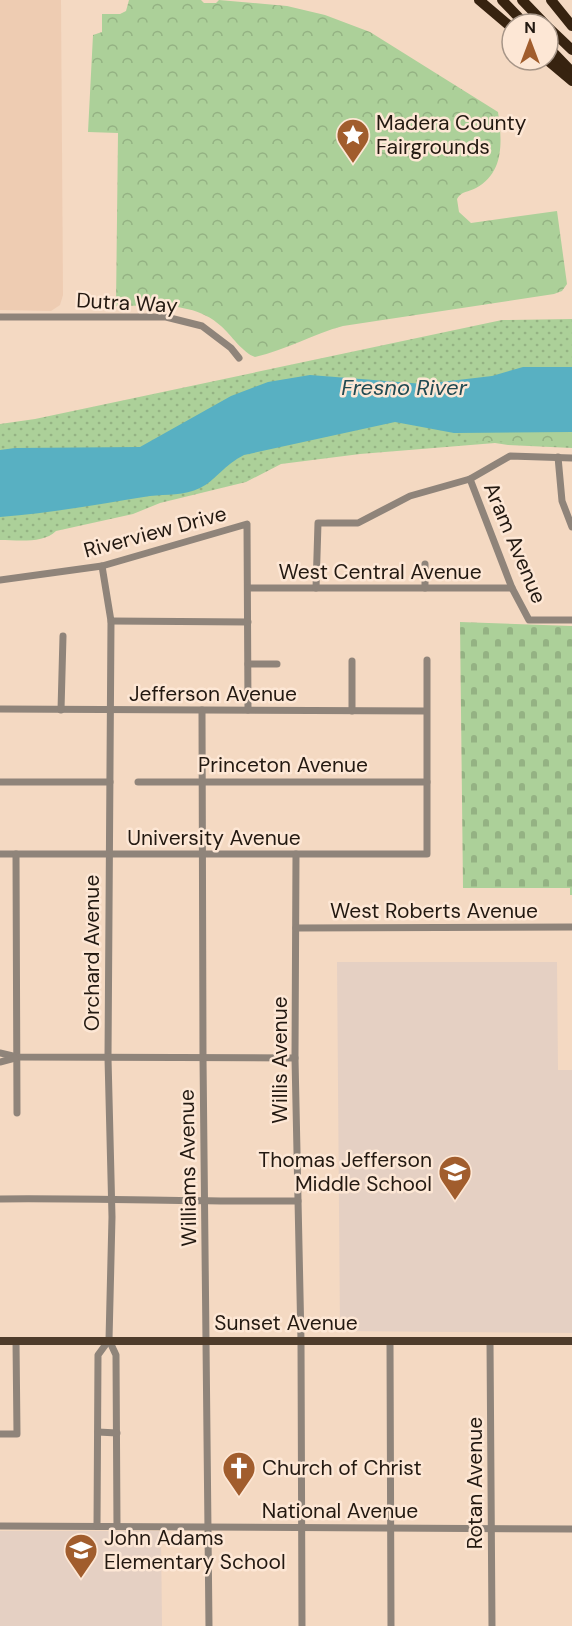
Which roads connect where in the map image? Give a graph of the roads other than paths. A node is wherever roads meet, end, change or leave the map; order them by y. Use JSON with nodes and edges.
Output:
{"nodes":[{"id":1,"x":479,"y":0,"type":"edge"},
{"id":2,"x":502,"y":0,"type":"edge"},
{"id":3,"x":522,"y":0,"type":"edge"},
{"id":4,"x":552,"y":0,"type":"edge"},
{"id":5,"x":514,"y":12,"type":"edge"},
{"id":6,"x":534,"y":12,"type":"edge"},
{"id":7,"x":500,"y":18,"type":"edge"},
{"id":8,"x":572,"y":26,"type":"edge"},
{"id":9,"x":560,"y":38,"type":"edge"},
{"id":10,"x":572,"y":50,"type":"edge"},
{"id":11,"x":560,"y":60,"type":"edge"},
{"id":12,"x":560,"y":71,"type":"edge"},
{"id":13,"x":572,"y":72,"type":"edge"},
{"id":14,"x":572,"y":81,"type":"edge"},
{"id":15,"x":0,"y":317,"type":"edge"},
{"id":16,"x":239,"y":358,"type":"dead end"},
{"id":17,"x":558,"y":457,"type":"junction"},
{"id":18,"x":572,"y":458,"type":"edge"},
{"id":19,"x":470,"y":479,"type":"junction"},
{"id":20,"x":572,"y":527,"type":"edge"},
{"id":21,"x":425,"y":564,"type":"dead end"},
{"id":22,"x":102,"y":566,"type":"junction"},
{"id":23,"x":0,"y":580,"type":"edge"},
{"id":24,"x":248,"y":588,"type":"junction"},
{"id":25,"x":316,"y":588,"type":"junction"},
{"id":26,"x":425,"y":588,"type":"junction"},
{"id":27,"x":512,"y":588,"type":"junction"},
{"id":28,"x":572,"y":620,"type":"edge"},
{"id":29,"x":111,"y":621,"type":"junction"},
{"id":30,"x":248,"y":622,"type":"junction"},
{"id":31,"x":63,"y":636,"type":"dead end"},
{"id":32,"x":427,"y":660,"type":"dead end"},
{"id":33,"x":352,"y":661,"type":"dead end"},
{"id":34,"x":248,"y":663,"type":"junction"},
{"id":35,"x":277,"y":664,"type":"dead end"},
{"id":36,"x":0,"y":709,"type":"edge"},
{"id":37,"x":61,"y":710,"type":"junction"},
{"id":38,"x":110,"y":710,"type":"junction"},
{"id":39,"x":202,"y":710,"type":"junction"},
{"id":40,"x":248,"y":710,"type":"junction"},
{"id":41,"x":352,"y":711,"type":"junction"},
{"id":42,"x":426,"y":711,"type":"junction"},
{"id":43,"x":0,"y":782,"type":"edge"},
{"id":44,"x":110,"y":782,"type":"junction"},
{"id":45,"x":138,"y":782,"type":"dead end"},
{"id":46,"x":203,"y":782,"type":"junction"},
{"id":47,"x":427,"y":782,"type":"junction"},
{"id":48,"x":0,"y":854,"type":"edge"},
{"id":49,"x":109,"y":854,"type":"junction"},
{"id":50,"x":203,"y":854,"type":"junction"},
{"id":51,"x":296,"y":854,"type":"junction"},
{"id":52,"x":16,"y":855,"type":"junction"},
{"id":53,"x":572,"y":927,"type":"edge"},
{"id":54,"x":296,"y":928,"type":"junction"},
{"id":55,"x":0,"y":1053,"type":"edge"},
{"id":56,"x":17,"y":1057,"type":"junction"},
{"id":57,"x":108,"y":1058,"type":"junction"},
{"id":58,"x":203,"y":1058,"type":"junction"},
{"id":59,"x":295,"y":1058,"type":"junction"},
{"id":60,"x":0,"y":1062,"type":"edge"},
{"id":61,"x":17,"y":1113,"type":"dead end"},
{"id":62,"x":0,"y":1199,"type":"edge"},
{"id":63,"x":111,"y":1199,"type":"junction"},
{"id":64,"x":206,"y":1202,"type":"junction"},
{"id":65,"x":298,"y":1202,"type":"junction"},
{"id":66,"x":109,"y":1340,"type":"junction"},
{"id":67,"x":0,"y":1341,"type":"edge"},
{"id":68,"x":16,"y":1341,"type":"junction"},
{"id":69,"x":207,"y":1341,"type":"junction"},
{"id":70,"x":301,"y":1341,"type":"junction"},
{"id":71,"x":390,"y":1341,"type":"junction"},
{"id":72,"x":490,"y":1341,"type":"junction"},
{"id":73,"x":572,"y":1341,"type":"edge"},
{"id":74,"x":98,"y":1432,"type":"junction"},
{"id":75,"x":117,"y":1432,"type":"junction"},
{"id":76,"x":0,"y":1434,"type":"edge"},
{"id":77,"x":0,"y":1526,"type":"edge"},
{"id":78,"x":98,"y":1526,"type":"junction"},
{"id":79,"x":117,"y":1526,"type":"junction"},
{"id":80,"x":208,"y":1528,"type":"junction"},
{"id":81,"x":300,"y":1528,"type":"junction"},
{"id":82,"x":391,"y":1528,"type":"junction"},
{"id":83,"x":492,"y":1528,"type":"junction"},
{"id":84,"x":572,"y":1529,"type":"edge"},
{"id":85,"x":209,"y":1626,"type":"edge"},
{"id":86,"x":302,"y":1626,"type":"edge"},
{"id":87,"x":391,"y":1626,"type":"edge"},
{"id":88,"x":492,"y":1626,"type":"edge"}],
"edges":[{"from":1,"to":7,"type":"highway"},
{"from":2,"to":5,"type":"highway"},
{"from":3,"to":6,"type":"highway"},
{"from":4,"to":8,"type":"highway"},
{"from":9,"to":10,"type":"highway"},
{"from":11,"to":13,"type":"highway"},
{"from":12,"to":14,"type":"highway"},
{"from":15,"to":16,"type":"street","name":"Dutra Way"},
{"from":17,"to":18,"type":"street"},
{"from":17,"to":19,"type":"street"},
{"from":17,"to":20,"type":"street"},
{"from":19,"to":25,"type":"street"},
{"from":19,"to":27,"type":"street","name":"Aram Avenue"},
{"from":21,"to":26,"type":"street"},
{"from":22,"to":23,"type":"street","name":"Riverview Drive"},
{"from":22,"to":24,"type":"street","name":"Riverview Drive"},
{"from":22,"to":29,"type":"street","name":"Orchard Avenue"},
{"from":24,"to":25,"type":"street","name":"West Central Avenue"},
{"from":24,"to":30,"type":"street"},
{"from":25,"to":26,"type":"street","name":"West Central Avenue"},
{"from":26,"to":27,"type":"street","name":"West Central Avenue"},
{"from":27,"to":28,"type":"street","name":"Aram Avenue"},
{"from":29,"to":30,"type":"street"},
{"from":29,"to":38,"type":"street","name":"Orchard Avenue"},
{"from":30,"to":34,"type":"street"},
{"from":31,"to":37,"type":"street"},
{"from":32,"to":42,"type":"street"},
{"from":33,"to":41,"type":"street"},
{"from":34,"to":35,"type":"street"},
{"from":34,"to":40,"type":"street"},
{"from":36,"to":37,"type":"street","name":"Jefferson Avenue"},
{"from":37,"to":38,"type":"street","name":"Jefferson Avenue"},
{"from":38,"to":39,"type":"street","name":"Jefferson Avenue"},
{"from":38,"to":44,"type":"street","name":"Orchard Avenue"},
{"from":39,"to":40,"type":"street","name":"Jefferson Avenue"},
{"from":39,"to":46,"type":"street","name":"Williams Avenue"},
{"from":40,"to":41,"type":"street","name":"Jefferson Avenue"},
{"from":41,"to":42,"type":"street","name":"Jefferson Avenue"},
{"from":42,"to":47,"type":"street"},
{"from":43,"to":44,"type":"street"},
{"from":44,"to":49,"type":"street","name":"Orchard Avenue"},
{"from":45,"to":46,"type":"street","name":"Princeton Avenue"},
{"from":46,"to":47,"type":"street","name":"Princeton Avenue"},
{"from":46,"to":50,"type":"street","name":"Williams Avenue"},
{"from":47,"to":51,"type":"street","name":"University Avenue"},
{"from":48,"to":52,"type":"street","name":"University Avenue"},
{"from":49,"to":50,"type":"street","name":"University Avenue"},
{"from":49,"to":52,"type":"street","name":"University Avenue"},
{"from":49,"to":57,"type":"street","name":"Orchard Avenue"},
{"from":50,"to":51,"type":"street","name":"University Avenue"},
{"from":50,"to":58,"type":"street","name":"Williams Avenue"},
{"from":51,"to":54,"type":"street","name":"Willis Avenue"},
{"from":52,"to":56,"type":"street"},
{"from":53,"to":54,"type":"street","name":"West Roberts Avenue"},
{"from":54,"to":59,"type":"street","name":"Willis Avenue"},
{"from":55,"to":56,"type":"street"},
{"from":56,"to":57,"type":"street"},
{"from":56,"to":60,"type":"street"},
{"from":56,"to":61,"type":"street"},
{"from":57,"to":58,"type":"street"},
{"from":57,"to":63,"type":"street","name":"Orchard Avenue"},
{"from":58,"to":59,"type":"street"},
{"from":58,"to":64,"type":"street","name":"Williams Avenue"},
{"from":59,"to":65,"type":"street","name":"Willis Avenue"},
{"from":62,"to":63,"type":"street"},
{"from":63,"to":64,"type":"street"},
{"from":63,"to":66,"type":"street","name":"Orchard Avenue"},
{"from":64,"to":65,"type":"street"},
{"from":64,"to":69,"type":"street","name":"Williams Avenue"},
{"from":65,"to":70,"type":"street","name":"Willis Avenue"},
{"from":66,"to":68,"type":"main road","name":"Sunset Avenue"},
{"from":66,"to":69,"type":"main road","name":"Sunset Avenue"},
{"from":66,"to":74,"type":"street"},
{"from":66,"to":75,"type":"street"},
{"from":67,"to":68,"type":"main road","name":"Sunset Avenue"},
{"from":68,"to":76,"type":"street"},
{"from":69,"to":70,"type":"main road","name":"Sunset Avenue"},
{"from":69,"to":80,"type":"street","name":"Williams Avenue"},
{"from":70,"to":71,"type":"main road","name":"Sunset Avenue"},
{"from":70,"to":81,"type":"street","name":"Willis Avenue"},
{"from":71,"to":72,"type":"main road","name":"Sunset Avenue"},
{"from":71,"to":82,"type":"street"},
{"from":72,"to":73,"type":"main road","name":"Sunset Avenue"},
{"from":72,"to":83,"type":"street","name":"Rotan Avenue"},
{"from":74,"to":75,"type":"street"},
{"from":74,"to":78,"type":"street"},
{"from":75,"to":79,"type":"street"},
{"from":77,"to":78,"type":"street","name":"National Avenue"},
{"from":78,"to":79,"type":"street","name":"National Avenue"},
{"from":79,"to":80,"type":"street","name":"National Avenue"},
{"from":80,"to":81,"type":"street","name":"National Avenue"},
{"from":80,"to":85,"type":"street","name":"Williams Avenue"},
{"from":81,"to":82,"type":"street","name":"National Avenue"},
{"from":81,"to":86,"type":"street","name":"Willis Avenue"},
{"from":82,"to":83,"type":"street","name":"National Avenue"},
{"from":82,"to":87,"type":"street"},
{"from":83,"to":84,"type":"street","name":"National Avenue"},
{"from":83,"to":88,"type":"street","name":"Rotan Avenue"}]}
